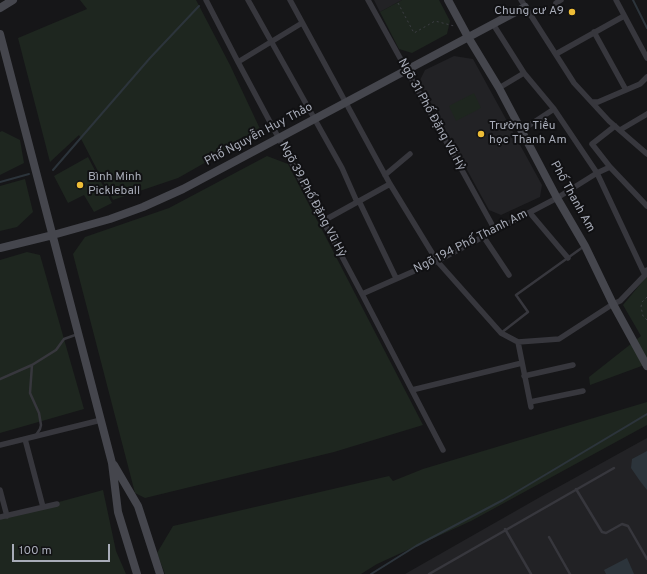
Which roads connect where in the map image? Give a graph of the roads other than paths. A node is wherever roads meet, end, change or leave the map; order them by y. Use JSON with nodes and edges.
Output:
{"nodes":[{"id":1,"x":13,"y":0,"type":"edge"},
{"id":2,"x":206,"y":0,"type":"edge"},
{"id":3,"x":248,"y":0,"type":"edge"},
{"id":4,"x":290,"y":0,"type":"edge"},
{"id":5,"x":368,"y":0,"type":"edge"},
{"id":6,"x":448,"y":0,"type":"edge"},
{"id":7,"x":616,"y":0,"type":"edge"},
{"id":8,"x":523,"y":3,"type":"edge"},
{"id":9,"x":0,"y":8,"type":"edge"},
{"id":10,"x":624,"y":16,"type":"junction"},
{"id":11,"x":302,"y":23,"type":"junction"},
{"id":12,"x":493,"y":24,"type":"junction"},
{"id":13,"x":594,"y":32,"type":"junction"},
{"id":14,"x":0,"y":34,"type":"edge"},
{"id":15,"x":468,"y":37,"type":"junction"},
{"id":16,"x":271,"y":42,"type":"junction"},
{"id":17,"x":556,"y":54,"type":"junction"},
{"id":18,"x":647,"y":58,"type":"edge"},
{"id":19,"x":238,"y":62,"type":"junction"},
{"id":20,"x":406,"y":70,"type":"junction"},
{"id":21,"x":524,"y":73,"type":"junction"},
{"id":22,"x":647,"y":77,"type":"edge"},
{"id":23,"x":499,"y":88,"type":"junction"},
{"id":24,"x":626,"y":90,"type":"junction"},
{"id":25,"x":592,"y":102,"type":"junction"},
{"id":26,"x":346,"y":103,"type":"junction"},
{"id":27,"x":554,"y":108,"type":"junction"},
{"id":28,"x":647,"y":114,"type":"edge"},
{"id":29,"x":314,"y":119,"type":"junction"},
{"id":30,"x":618,"y":128,"type":"junction"},
{"id":31,"x":522,"y":130,"type":"junction"},
{"id":32,"x":279,"y":138,"type":"junction"},
{"id":33,"x":410,"y":154,"type":"dead end"},
{"id":34,"x":647,"y":154,"type":"edge"},
{"id":35,"x":610,"y":167,"type":"junction"},
{"id":36,"x":597,"y":173,"type":"junction"},
{"id":37,"x":385,"y":174,"type":"junction"},
{"id":38,"x":390,"y":184,"type":"junction"},
{"id":39,"x":558,"y":198,"type":"junction"},
{"id":40,"x":358,"y":201,"type":"junction"},
{"id":41,"x":647,"y":206,"type":"edge"},
{"id":42,"x":530,"y":213,"type":"junction"},
{"id":43,"x":323,"y":221,"type":"junction"},
{"id":44,"x":495,"y":230,"type":"junction"},
{"id":45,"x":53,"y":235,"type":"junction"},
{"id":46,"x":483,"y":236,"type":"junction"},
{"id":47,"x":585,"y":246,"type":"junction"},
{"id":48,"x":0,"y":248,"type":"edge"},
{"id":49,"x":568,"y":258,"type":"junction"},
{"id":50,"x":437,"y":261,"type":"junction"},
{"id":51,"x":646,"y":273,"type":"edge"},
{"id":52,"x":509,"y":275,"type":"dead end"},
{"id":53,"x":396,"y":278,"type":"junction"},
{"id":54,"x":362,"y":294,"type":"junction"},
{"id":55,"x":613,"y":304,"type":"junction"},
{"id":56,"x":78,"y":333,"type":"junction"},
{"id":57,"x":501,"y":333,"type":"junction"},
{"id":58,"x":518,"y":342,"type":"junction"},
{"id":59,"x":522,"y":363,"type":"junction"},
{"id":60,"x":32,"y":365,"type":"junction"},
{"id":61,"x":573,"y":365,"type":"dead end"},
{"id":62,"x":647,"y":366,"type":"edge"},
{"id":63,"x":524,"y":376,"type":"junction"},
{"id":64,"x":0,"y":379,"type":"edge"},
{"id":65,"x":412,"y":390,"type":"junction"},
{"id":66,"x":584,"y":391,"type":"dead end"},
{"id":67,"x":101,"y":420,"type":"junction"},
{"id":68,"x":34,"y":437,"type":"junction"},
{"id":69,"x":25,"y":439,"type":"junction"},
{"id":70,"x":0,"y":445,"type":"edge"},
{"id":71,"x":443,"y":450,"type":"dead end"},
{"id":72,"x":112,"y":463,"type":"junction"},
{"id":73,"x":614,"y":468,"type":"dead end"},
{"id":74,"x":576,"y":489,"type":"junction"},
{"id":75,"x":0,"y":490,"type":"edge"},
{"id":76,"x":58,"y":504,"type":"dead end"},
{"id":77,"x":43,"y":507,"type":"junction"},
{"id":78,"x":7,"y":516,"type":"junction"},
{"id":79,"x":0,"y":517,"type":"edge"},
{"id":80,"x":505,"y":529,"type":"junction"},
{"id":81,"x":549,"y":537,"type":"dead end"},
{"id":82,"x":647,"y":558,"type":"edge"},
{"id":83,"x":138,"y":574,"type":"edge"},
{"id":84,"x":160,"y":574,"type":"edge"},
{"id":85,"x":429,"y":574,"type":"edge"},
{"id":86,"x":531,"y":574,"type":"edge"},
{"id":87,"x":570,"y":574,"type":"edge"}],
"edges":[{"from":1,"to":9,"type":"street"},
{"from":2,"to":19,"type":"street","name":"Ngõ 39 Phố Đặng Vũ Hỷ"},
{"from":3,"to":16,"type":"street"},
{"from":4,"to":11,"type":"street"},
{"from":5,"to":20,"type":"street","name":"Ngõ 31 Phố Đặng Vũ Hỷ"},
{"from":6,"to":15,"type":"street","name":"Phố Thanh Am"},
{"from":7,"to":10,"type":"street"},
{"from":8,"to":12,"type":"street","name":"Phố Nguyễn Huy Thảo"},
{"from":8,"to":17,"type":"street"},
{"from":10,"to":13,"type":"street"},
{"from":10,"to":18,"type":"street"},
{"from":11,"to":16,"type":"street"},
{"from":11,"to":26,"type":"street"},
{"from":12,"to":15,"type":"street","name":"Phố Nguyễn Huy Thảo"},
{"from":12,"to":21,"type":"street"},
{"from":13,"to":17,"type":"street"},
{"from":13,"to":24,"type":"street"},
{"from":14,"to":45,"type":"street"},
{"from":15,"to":20,"type":"street","name":"Phố Nguyễn Huy Thảo"},
{"from":15,"to":23,"type":"street","name":"Phố Thanh Am"},
{"from":16,"to":19,"type":"street"},
{"from":16,"to":29,"type":"street"},
{"from":17,"to":25,"type":"street"},
{"from":19,"to":32,"type":"street","name":"Ngõ 39 Phố Đặng Vũ Hỷ"},
{"from":20,"to":26,"type":"street","name":"Phố Nguyễn Huy Thảo"},
{"from":20,"to":44,"type":"street","name":"Ngõ 31 Phố Đặng Vũ Hỷ"},
{"from":21,"to":23,"type":"street"},
{"from":21,"to":27,"type":"street"},
{"from":22,"to":24,"type":"street"},
{"from":23,"to":31,"type":"street","name":"Phố Thanh Am"},
{"from":24,"to":25,"type":"street"},
{"from":25,"to":30,"type":"street"},
{"from":26,"to":29,"type":"street","name":"Phố Nguyễn Huy Thảo"},
{"from":26,"to":37,"type":"street"},
{"from":27,"to":31,"type":"street"},
{"from":27,"to":36,"type":"street"},
{"from":28,"to":30,"type":"street"},
{"from":29,"to":32,"type":"street","name":"Phố Nguyễn Huy Thảo"},
{"from":29,"to":40,"type":"street"},
{"from":30,"to":34,"type":"street"},
{"from":30,"to":35,"type":"street"},
{"from":31,"to":39,"type":"street","name":"Phố Thanh Am"},
{"from":32,"to":43,"type":"street","name":"Ngõ 39 Phố Đặng Vũ Hỷ"},
{"from":32,"to":45,"type":"street","name":"Phố Nguyễn Huy Thảo"},
{"from":33,"to":37,"type":"street"},
{"from":35,"to":36,"type":"street","name":"Ngõ 194 Phố Thanh Am"},
{"from":35,"to":41,"type":"street"},
{"from":36,"to":39,"type":"street","name":"Ngõ 194 Phố Thanh Am"},
{"from":36,"to":51,"type":"street"},
{"from":37,"to":38,"type":"street"},
{"from":38,"to":40,"type":"street"},
{"from":38,"to":50,"type":"street"},
{"from":39,"to":42,"type":"street","name":"Ngõ 194 Phố Thanh Am"},
{"from":39,"to":47,"type":"street","name":"Phố Thanh Am"},
{"from":40,"to":43,"type":"street"},
{"from":40,"to":53,"type":"street"},
{"from":42,"to":44,"type":"street","name":"Ngõ 194 Phố Thanh Am"},
{"from":42,"to":49,"type":"street"},
{"from":43,"to":54,"type":"street","name":"Ngõ 39 Phố Đặng Vũ Hỷ"},
{"from":44,"to":46,"type":"street","name":"Ngõ 194 Phố Thanh Am"},
{"from":45,"to":48,"type":"street","name":"Phố Nguyễn Huy Thảo"},
{"from":45,"to":56,"type":"street"},
{"from":46,"to":50,"type":"street","name":"Ngõ 194 Phố Thanh Am"},
{"from":46,"to":52,"type":"street"},
{"from":47,"to":49,"type":"lane"},
{"from":47,"to":55,"type":"street","name":"Phố Thanh Am"},
{"from":49,"to":57,"type":"lane"},
{"from":50,"to":53,"type":"street","name":"Ngõ 194 Phố Thanh Am"},
{"from":50,"to":57,"type":"street"},
{"from":51,"to":55,"type":"street"},
{"from":53,"to":54,"type":"street","name":"Ngõ 194 Phố Thanh Am"},
{"from":54,"to":65,"type":"street","name":"Ngõ 39 Phố Đặng Vũ Hỷ"},
{"from":55,"to":58,"type":"street"},
{"from":55,"to":62,"type":"street","name":"Phố Thanh Am"},
{"from":56,"to":60,"type":"lane"},
{"from":56,"to":67,"type":"street"},
{"from":57,"to":58,"type":"street"},
{"from":58,"to":59,"type":"street"},
{"from":59,"to":63,"type":"street"},
{"from":59,"to":65,"type":"street"},
{"from":60,"to":64,"type":"lane"},
{"from":60,"to":68,"type":"lane"},
{"from":61,"to":63,"type":"street"},
{"from":63,"to":66,"type":"street"},
{"from":65,"to":71,"type":"street","name":"Ngõ 39 Phố Đặng Vũ Hỷ"},
{"from":67,"to":68,"type":"street"},
{"from":67,"to":72,"type":"street"},
{"from":68,"to":69,"type":"street"},
{"from":69,"to":70,"type":"street"},
{"from":69,"to":77,"type":"street"},
{"from":72,"to":83,"type":"street"},
{"from":72,"to":84,"type":"street"},
{"from":73,"to":74,"type":"lane"},
{"from":74,"to":80,"type":"lane"},
{"from":74,"to":82,"type":"lane"},
{"from":75,"to":78,"type":"street"},
{"from":76,"to":77,"type":"street"},
{"from":77,"to":78,"type":"street"},
{"from":78,"to":79,"type":"street"},
{"from":80,"to":85,"type":"lane"},
{"from":80,"to":86,"type":"lane"},
{"from":81,"to":87,"type":"lane"}]}
